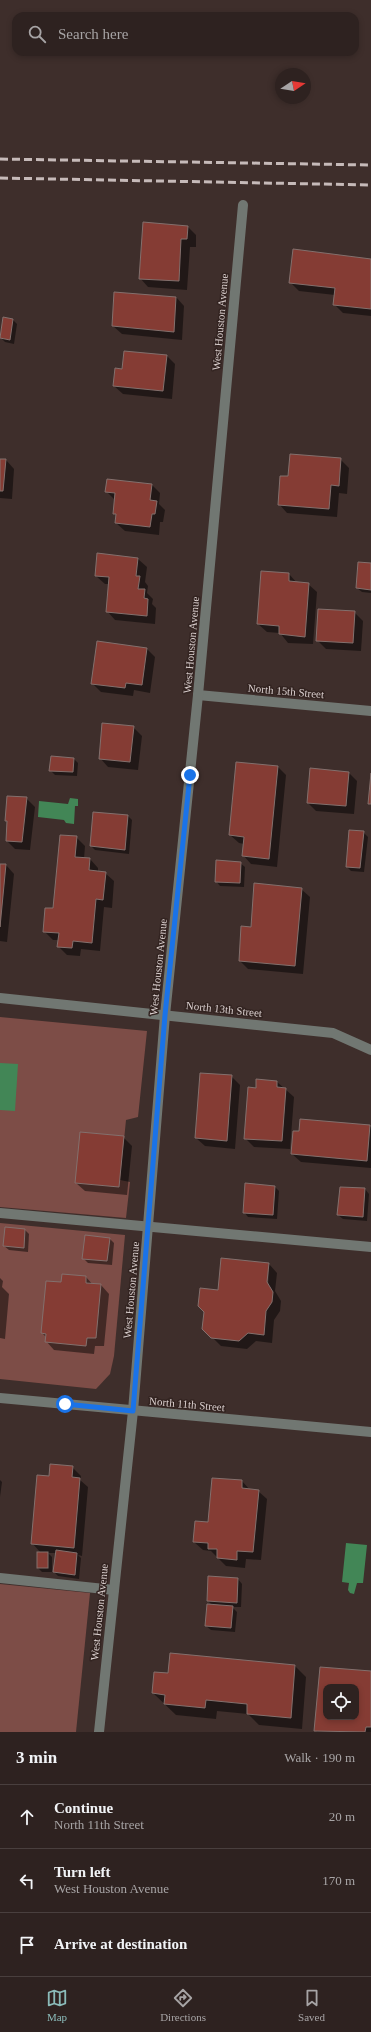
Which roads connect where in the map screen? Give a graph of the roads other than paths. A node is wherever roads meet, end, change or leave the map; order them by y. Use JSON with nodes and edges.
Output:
{"nodes":[{"id":1,"x":243,"y":205,"type":"dead end"},
{"id":2,"x":198,"y":694,"type":"junction"},
{"id":3,"x":371,"y":711,"type":"edge"},
{"id":4,"x":0,"y":998,"type":"edge"},
{"id":5,"x":165,"y":1015,"type":"junction"},
{"id":6,"x":371,"y":1050,"type":"edge"},
{"id":7,"x":0,"y":1213,"type":"edge"},
{"id":8,"x":148,"y":1226,"type":"junction"},
{"id":9,"x":371,"y":1247,"type":"edge"},
{"id":10,"x":0,"y":1398,"type":"edge"},
{"id":11,"x":133,"y":1411,"type":"junction"},
{"id":12,"x":371,"y":1432,"type":"edge"},
{"id":13,"x":0,"y":1578,"type":"edge"},
{"id":14,"x":114,"y":1590,"type":"junction"},
{"id":15,"x":99,"y":1732,"type":"edge"}],
"edges":[{"from":1,"to":2,"type":"street","name":"West Houston Avenue"},
{"from":2,"to":3,"type":"street","name":"North 15th Street"},
{"from":2,"to":5,"type":"street","name":"West Houston Avenue"},
{"from":4,"to":5,"type":"street","name":"North 13th Street"},
{"from":5,"to":6,"type":"street","name":"North 13th Street"},
{"from":5,"to":8,"type":"street","name":"West Houston Avenue"},
{"from":7,"to":8,"type":"street"},
{"from":8,"to":9,"type":"street"},
{"from":8,"to":11,"type":"street","name":"West Houston Avenue"},
{"from":10,"to":11,"type":"street","name":"North 11th Street"},
{"from":11,"to":12,"type":"street","name":"North 11th Street"},
{"from":11,"to":14,"type":"street","name":"West Houston Avenue"},
{"from":13,"to":14,"type":"street"},
{"from":14,"to":15,"type":"street","name":"West Houston Avenue"}]}
